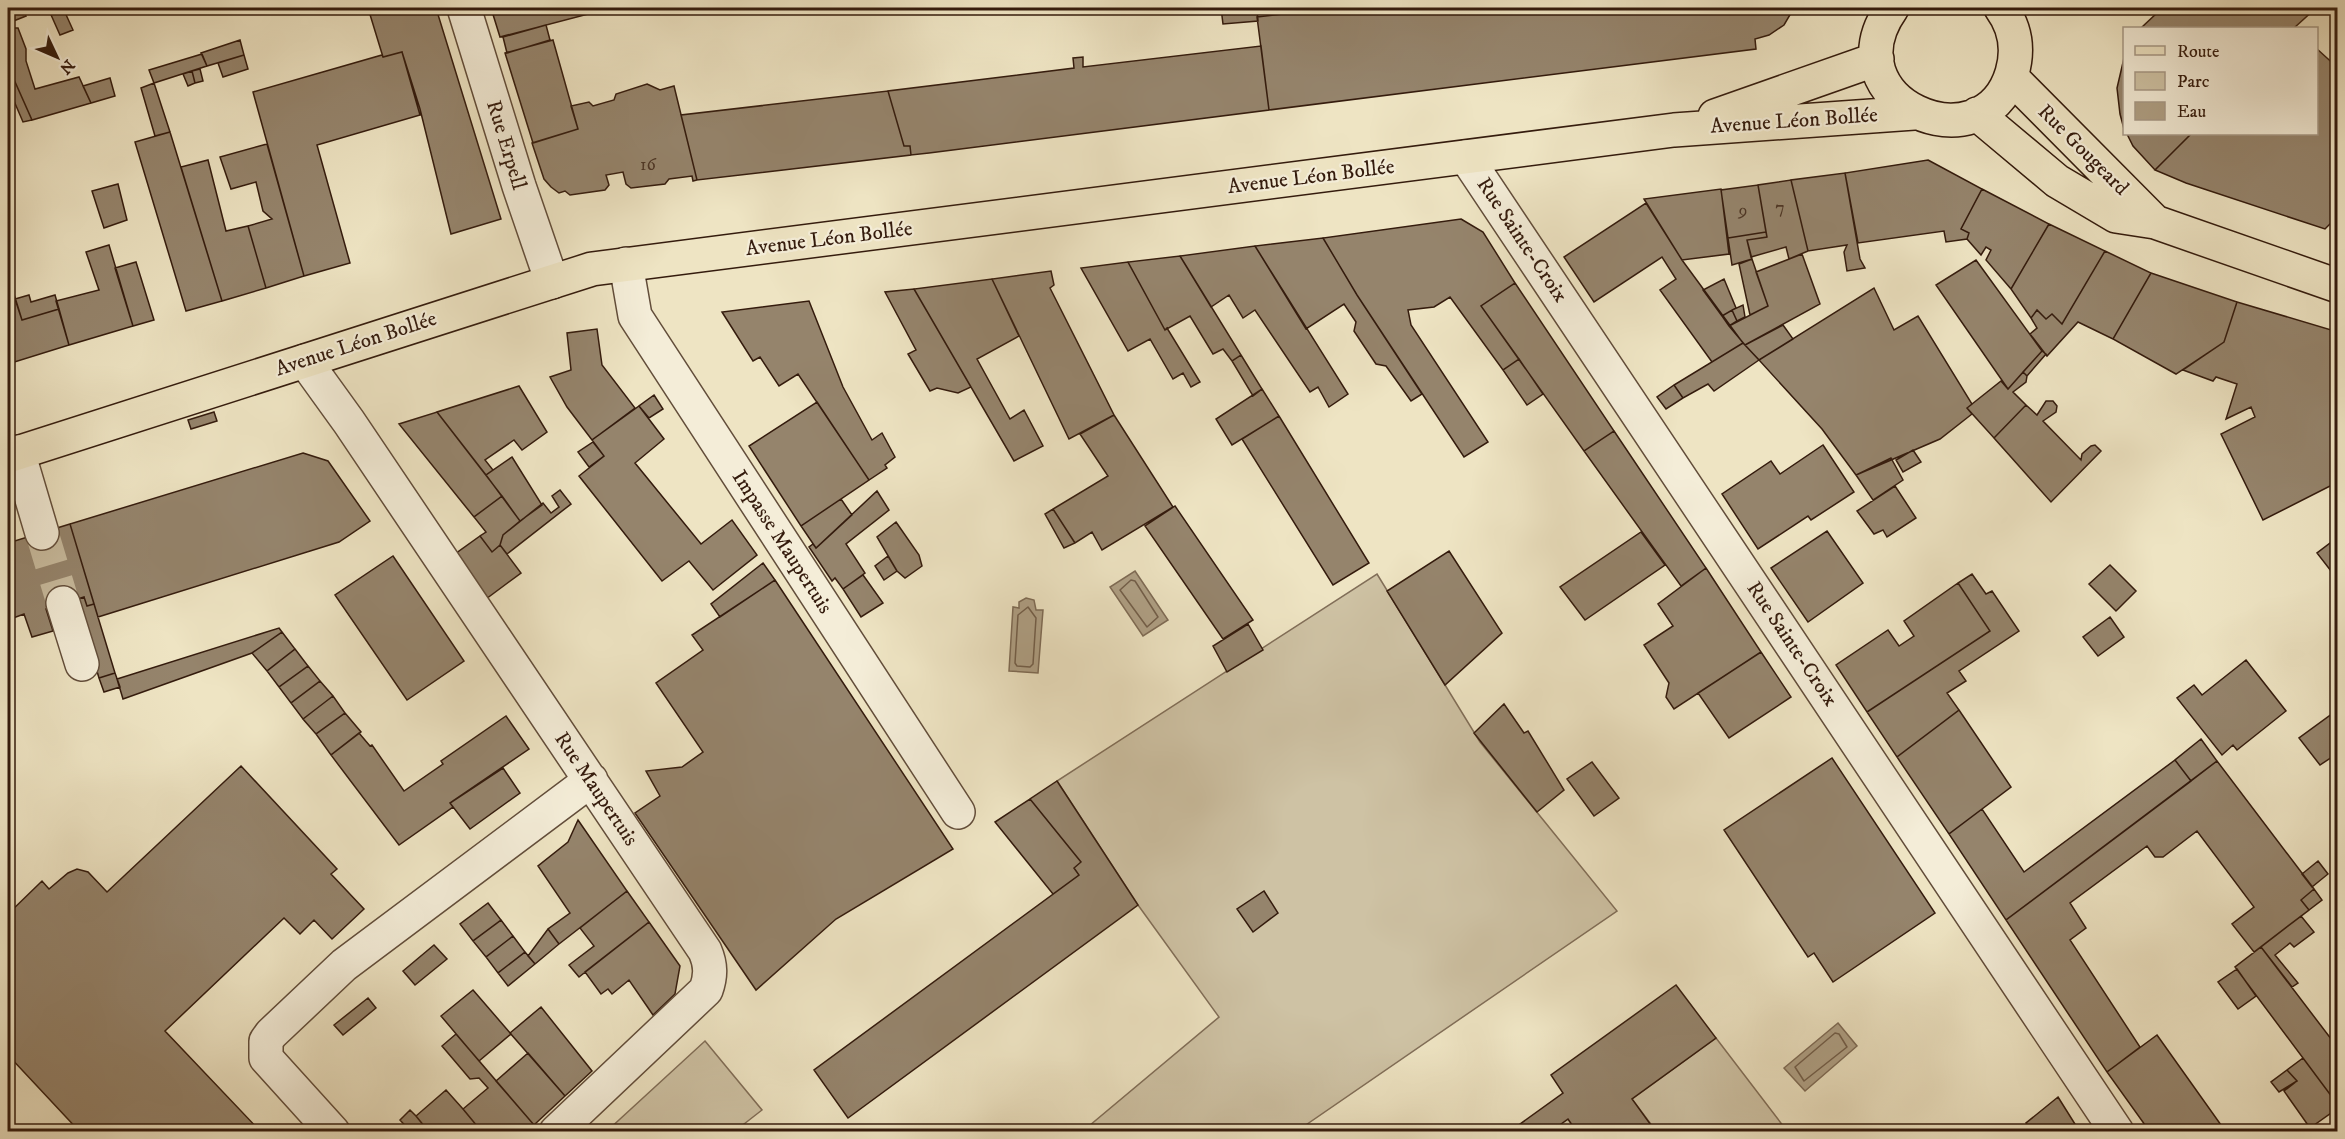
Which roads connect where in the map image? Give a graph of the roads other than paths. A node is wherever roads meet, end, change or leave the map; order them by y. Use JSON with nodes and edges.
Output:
{"nodes":[{"id":1,"x":464,"y":8,"type":"edge"},
{"id":2,"x":1886,"y":10,"type":"edge"},
{"id":3,"x":2015,"y":14,"type":"edge"},
{"id":4,"x":1877,"y":59,"type":"junction"},
{"id":5,"x":2011,"y":77,"type":"junction"},
{"id":6,"x":1914,"y":112,"type":"junction"},
{"id":7,"x":1977,"y":114,"type":"junction"},
{"id":8,"x":1674,"y":130,"type":"junction"},
{"id":9,"x":1466,"y":157,"type":"junction"},
{"id":10,"x":2155,"y":222,"type":"junction"},
{"id":11,"x":626,"y":264,"type":"junction"},
{"id":12,"x":552,"y":282,"type":"junction"},
{"id":13,"x":2337,"y":286,"type":"edge"},
{"id":14,"x":305,"y":361,"type":"junction"},
{"id":15,"x":13,"y":454,"type":"edge"},
{"id":16,"x":42,"y":533,"type":"tunnel mouth"},
{"id":17,"x":63,"y":603,"type":"tunnel mouth"},
{"id":18,"x":82,"y":664,"type":"dead end"},
{"id":19,"x":591,"y":780,"type":"junction"},
{"id":20,"x":958,"y":812,"type":"dead end"},
{"id":21,"x":333,"y":1131,"type":"edge"},
{"id":22,"x":556,"y":1131,"type":"edge"},
{"id":23,"x":2117,"y":1131,"type":"edge"}],
"edges":[{"from":1,"to":12,"type":"street","name":"Rue Erpell"},
{"from":2,"to":4,"type":"main road"},
{"from":3,"to":5,"type":"main road"},
{"from":4,"to":6,"type":"main road"},
{"from":4,"to":8,"type":"main road","name":"Avenue Léon Bollée"},
{"from":5,"to":7,"type":"main road"},
{"from":5,"to":10,"type":"main road","name":"Rue Gougeard"},
{"from":6,"to":7,"type":"main road"},
{"from":6,"to":8,"type":"main road","name":"Avenue Léon Bollée"},
{"from":7,"to":10,"type":"main road","name":"Rue Gougeard"},
{"from":8,"to":9,"type":"main road","name":"Avenue Léon Bollée"},
{"from":9,"to":11,"type":"main road","name":"Avenue Léon Bollée"},
{"from":9,"to":23,"type":"street","name":"Rue Sainte-Croix"},
{"from":10,"to":13,"type":"main road","name":"Rue Gougeard"},
{"from":11,"to":12,"type":"main road","name":"Avenue Léon Bollée"},
{"from":11,"to":20,"type":"street","name":"Impasse Maupertuis"},
{"from":12,"to":14,"type":"main road","name":"Avenue Léon Bollée"},
{"from":14,"to":15,"type":"main road","name":"Avenue Léon Bollée"},
{"from":14,"to":19,"type":"street","name":"Rue Maupertuis"},
{"from":15,"to":16,"type":"street"},
{"from":17,"to":18,"type":"street"},
{"from":19,"to":21,"type":"street"},
{"from":19,"to":22,"type":"street","name":"Rue Maupertuis"}]}
